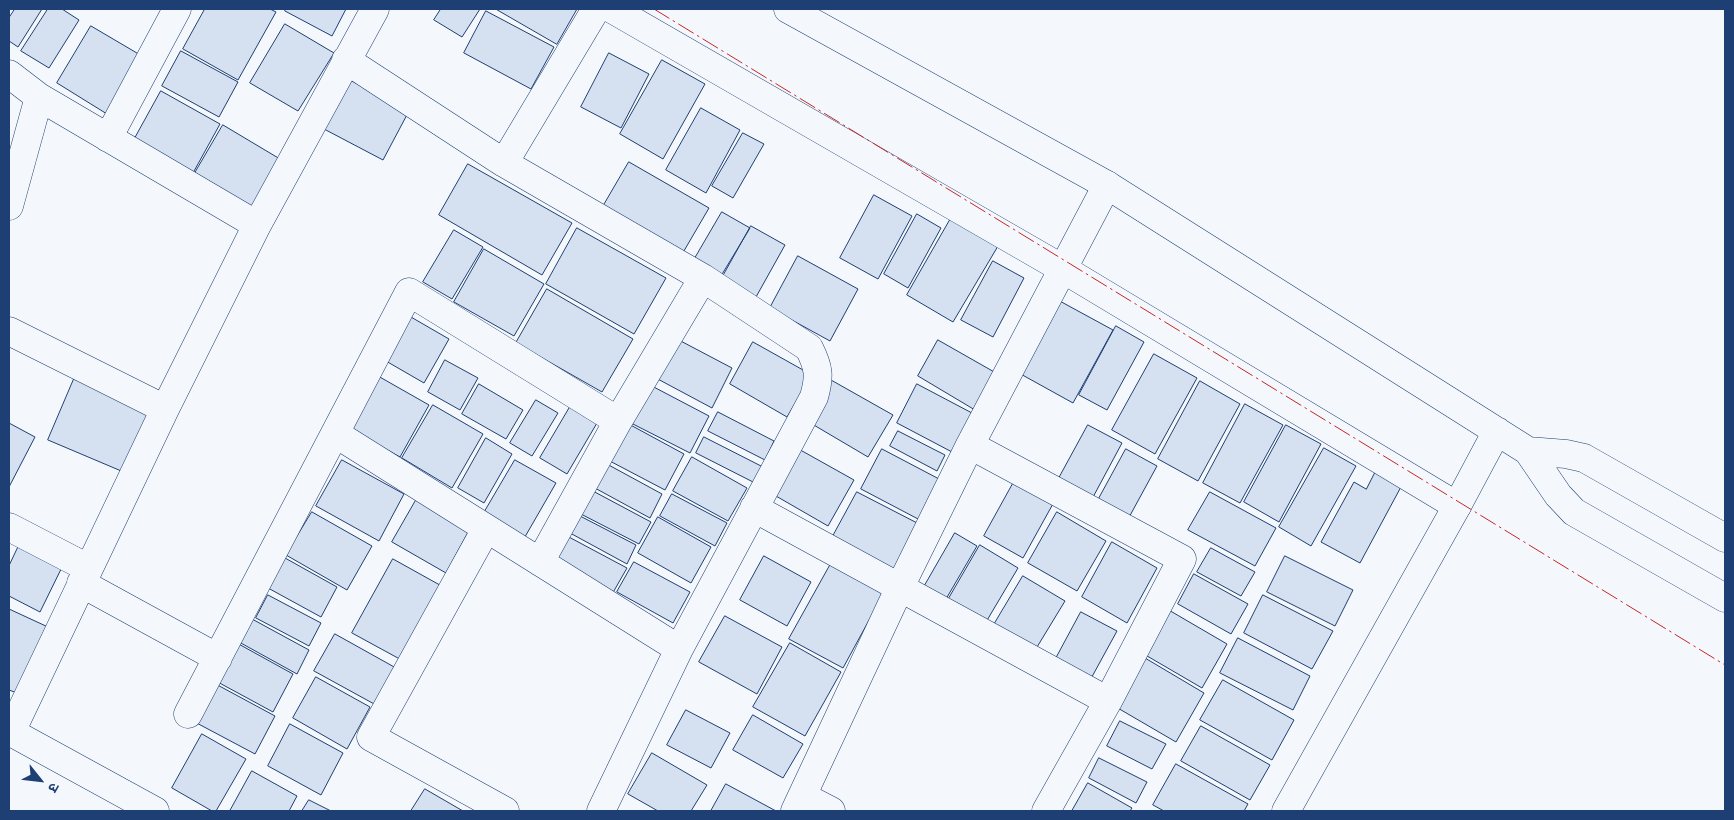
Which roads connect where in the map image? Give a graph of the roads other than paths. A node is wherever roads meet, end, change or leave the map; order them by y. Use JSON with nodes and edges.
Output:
{"nodes":[{"id":1,"x":177,"y":9,"type":"edge"},
{"id":2,"x":374,"y":9,"type":"edge"},
{"id":3,"x":596,"y":9,"type":"edge"},
{"id":4,"x":612,"y":9,"type":"edge"},
{"id":5,"x":788,"y":9,"type":"edge"},
{"id":6,"x":346,"y":60,"type":"junction"},
{"id":7,"x":9,"y":74,"type":"edge"},
{"id":8,"x":40,"y":97,"type":"junction"},
{"id":9,"x":108,"y":138,"type":"junction"},
{"id":10,"x":504,"y":163,"type":"junction"},
{"id":11,"x":1107,"y":185,"type":"junction"},
{"id":12,"x":9,"y":206,"type":"edge"},
{"id":13,"x":257,"y":224,"type":"junction"},
{"id":14,"x":1063,"y":269,"type":"junction"},
{"id":15,"x":703,"y":278,"type":"junction"},
{"id":16,"x":9,"y":331,"type":"edge"},
{"id":17,"x":165,"y":408,"type":"junction"},
{"id":18,"x":618,"y":420,"type":"junction"},
{"id":19,"x":1497,"y":431,"type":"junction"},
{"id":20,"x":336,"y":434,"type":"junction"},
{"id":21,"x":970,"y":445,"type":"junction"},
{"id":22,"x":1528,"y":451,"type":"junction"},
{"id":23,"x":1457,"y":506,"type":"junction"},
{"id":24,"x":754,"y":508,"type":"junction"},
{"id":25,"x":9,"y":527,"type":"edge"},
{"id":26,"x":486,"y":529,"type":"junction"},
{"id":27,"x":1725,"y":538,"type":"edge"},
{"id":28,"x":540,"y":562,"type":"junction"},
{"id":29,"x":84,"y":576,"type":"junction"},
{"id":30,"x":900,"y":587,"type":"junction"},
{"id":31,"x":1725,"y":598,"type":"edge"},
{"id":32,"x":678,"y":649,"type":"junction"},
{"id":33,"x":218,"y":658,"type":"junction"},
{"id":34,"x":1108,"y":701,"type":"junction"},
{"id":35,"x":188,"y":714,"type":"dead end"},
{"id":36,"x":10,"y":731,"type":"edge"},
{"id":37,"x":798,"y":804,"type":"edge"},
{"id":38,"x":145,"y":809,"type":"edge"},
{"id":39,"x":505,"y":811,"type":"edge"},
{"id":40,"x":601,"y":811,"type":"edge"},
{"id":41,"x":831,"y":811,"type":"edge"},
{"id":42,"x":1046,"y":811,"type":"edge"},
{"id":43,"x":1286,"y":811,"type":"edge"}],
"edges":[{"from":1,"to":9,"type":"street"},
{"from":2,"to":6,"type":"street"},
{"from":3,"to":10,"type":"street"},
{"from":4,"to":14,"type":"street"},
{"from":5,"to":11,"type":"street"},
{"from":6,"to":10,"type":"street"},
{"from":6,"to":13,"type":"street"},
{"from":7,"to":8,"type":"street"},
{"from":8,"to":9,"type":"street"},
{"from":8,"to":12,"type":"street"},
{"from":9,"to":13,"type":"street"},
{"from":10,"to":15,"type":"street"},
{"from":11,"to":14,"type":"street"},
{"from":11,"to":19,"type":"street"},
{"from":13,"to":17,"type":"street"},
{"from":14,"to":21,"type":"street"},
{"from":14,"to":23,"type":"street"},
{"from":15,"to":18,"type":"street"},
{"from":15,"to":24,"type":"street"},
{"from":16,"to":17,"type":"street"},
{"from":17,"to":29,"type":"street"},
{"from":18,"to":20,"type":"street"},
{"from":18,"to":28,"type":"street"},
{"from":19,"to":22,"type":"street"},
{"from":19,"to":23,"type":"street"},
{"from":20,"to":26,"type":"street"},
{"from":20,"to":33,"type":"street"},
{"from":21,"to":30,"type":"street"},
{"from":21,"to":34,"type":"street"},
{"from":22,"to":27,"type":"street"},
{"from":22,"to":31,"type":"street"},
{"from":23,"to":43,"type":"street"},
{"from":24,"to":30,"type":"street"},
{"from":24,"to":32,"type":"street"},
{"from":25,"to":29,"type":"street"},
{"from":26,"to":28,"type":"street"},
{"from":26,"to":39,"type":"street"},
{"from":28,"to":32,"type":"street"},
{"from":29,"to":33,"type":"street"},
{"from":29,"to":36,"type":"street"},
{"from":30,"to":34,"type":"street"},
{"from":30,"to":37,"type":"street"},
{"from":32,"to":40,"type":"street"},
{"from":33,"to":35,"type":"street"},
{"from":34,"to":42,"type":"street"},
{"from":36,"to":38,"type":"street"},
{"from":37,"to":41,"type":"street"}]}
